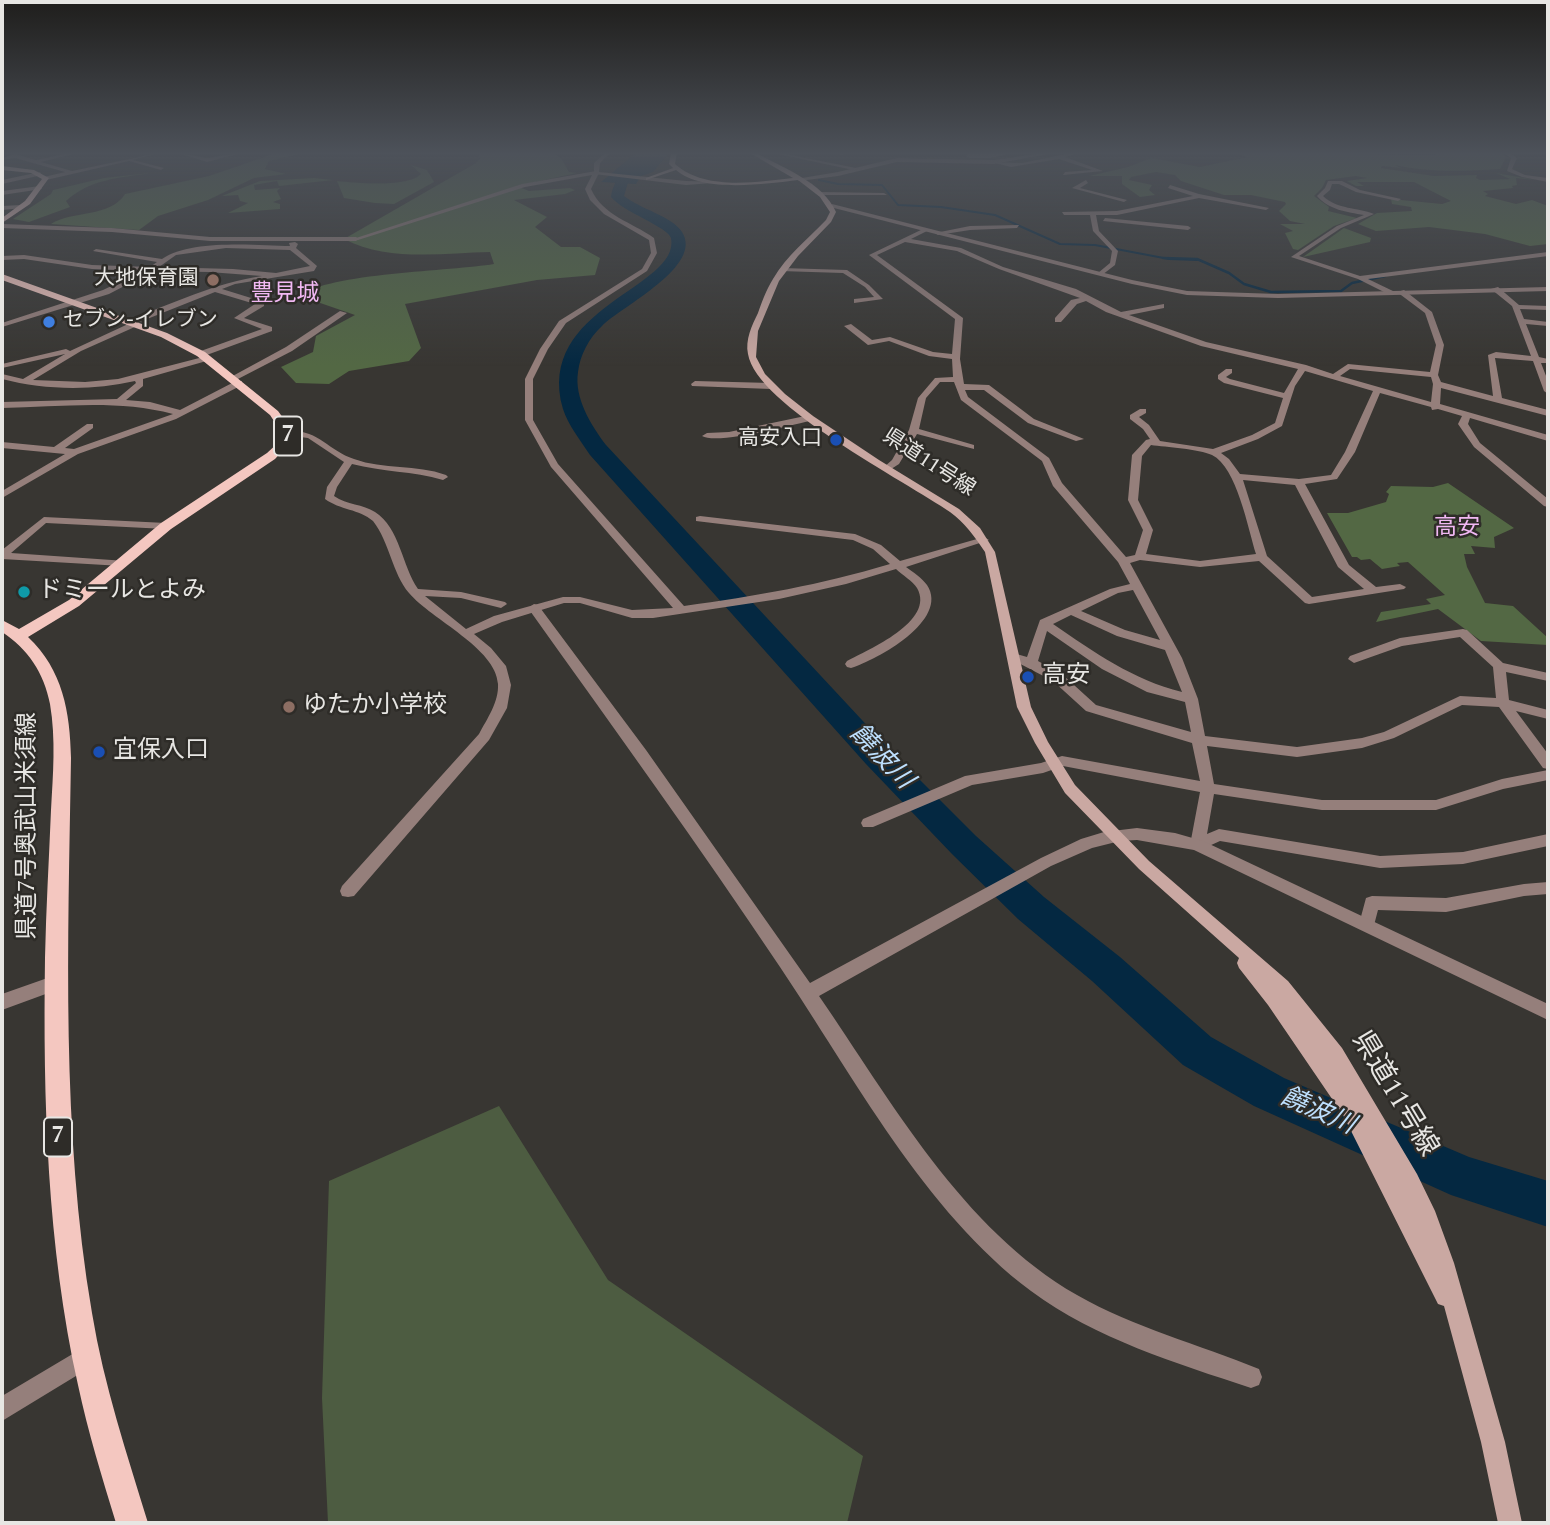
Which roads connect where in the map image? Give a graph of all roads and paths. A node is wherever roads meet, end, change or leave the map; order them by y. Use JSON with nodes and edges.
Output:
{"nodes":[{"id":1,"x":19,"y":224,"type":"edge"},
{"id":2,"x":402,"y":224,"type":"edge"},
{"id":3,"x":628,"y":224,"type":"edge"},
{"id":4,"x":826,"y":224,"type":"edge"},
{"id":5,"x":902,"y":224,"type":"edge"},
{"id":6,"x":1093,"y":224,"type":"edge"},
{"id":7,"x":1158,"y":224,"type":"edge"},
{"id":8,"x":1348,"y":224,"type":"edge"},
{"id":9,"x":1017,"y":226,"type":"dead end"},
{"id":10,"x":992,"y":227,"type":"junction"},
{"id":11,"x":1188,"y":228,"type":"dead end"},
{"id":12,"x":925,"y":230,"type":"junction"},
{"id":13,"x":938,"y":233,"type":"junction"},
{"id":14,"x":1017,"y":235,"type":"dead end"},
{"id":15,"x":269,"y":238,"type":"junction"},
{"id":16,"x":903,"y":240,"type":"junction"},
{"id":17,"x":292,"y":247,"type":"junction"},
{"id":18,"x":96,"y":251,"type":"dead end"},
{"id":19,"x":1548,"y":254,"type":"edge"},
{"id":20,"x":2,"y":258,"type":"edge"},
{"id":21,"x":163,"y":261,"type":"junction"},
{"id":22,"x":152,"y":269,"type":"junction"},
{"id":23,"x":782,"y":270,"type":"junction"},
{"id":24,"x":1100,"y":274,"type":"junction"},
{"id":25,"x":279,"y":276,"type":"junction"},
{"id":26,"x":2,"y":277,"type":"edge"},
{"id":27,"x":1360,"y":278,"type":"junction"},
{"id":28,"x":212,"y":289,"type":"junction"},
{"id":29,"x":1495,"y":289,"type":"junction"},
{"id":30,"x":1548,"y":289,"type":"edge"},
{"id":31,"x":1391,"y":292,"type":"junction"},
{"id":32,"x":1401,"y":292,"type":"junction"},
{"id":33,"x":1086,"y":298,"type":"junction"},
{"id":34,"x":857,"y":301,"type":"dead end"},
{"id":35,"x":76,"y":304,"type":"junction"},
{"id":36,"x":1161,"y":306,"type":"dead end"},
{"id":37,"x":1516,"y":307,"type":"junction"},
{"id":38,"x":1548,"y":308,"type":"edge"},
{"id":39,"x":343,"y":313,"type":"dead end"},
{"id":40,"x":1119,"y":314,"type":"junction"},
{"id":41,"x":1058,"y":320,"type":"dead end"},
{"id":42,"x":1522,"y":321,"type":"junction"},
{"id":43,"x":131,"y":324,"type":"junction"},
{"id":44,"x":1548,"y":324,"type":"edge"},
{"id":45,"x":2,"y":326,"type":"edge"},
{"id":46,"x":848,"y":326,"type":"dead end"},
{"id":47,"x":78,"y":349,"type":"junction"},
{"id":48,"x":204,"y":356,"type":"junction"},
{"id":49,"x":956,"y":357,"type":"junction"},
{"id":50,"x":1537,"y":360,"type":"junction"},
{"id":51,"x":1548,"y":361,"type":"edge"},
{"id":52,"x":2,"y":366,"type":"edge"},
{"id":53,"x":1303,"y":367,"type":"junction"},
{"id":54,"x":1229,"y":371,"type":"dead end"},
{"id":55,"x":2,"y":377,"type":"edge"},
{"id":56,"x":1334,"y":377,"type":"junction"},
{"id":57,"x":138,"y":378,"type":"junction"},
{"id":58,"x":1435,"y":379,"type":"junction"},
{"id":59,"x":236,"y":381,"type":"junction"},
{"id":60,"x":23,"y":383,"type":"junction"},
{"id":61,"x":958,"y":383,"type":"junction"},
{"id":62,"x":695,"y":384,"type":"dead end"},
{"id":63,"x":771,"y":386,"type":"junction"},
{"id":64,"x":1377,"y":391,"type":"junction"},
{"id":65,"x":1548,"y":391,"type":"edge"},
{"id":66,"x":1288,"y":397,"type":"junction"},
{"id":67,"x":1498,"y":400,"type":"junction"},
{"id":68,"x":119,"y":402,"type":"junction"},
{"id":69,"x":2,"y":405,"type":"edge"},
{"id":70,"x":19,"y":405,"type":"junction"},
{"id":71,"x":1435,"y":408,"type":"junction"},
{"id":72,"x":1143,"y":411,"type":"dead end"},
{"id":73,"x":181,"y":413,"type":"junction"},
{"id":74,"x":1548,"y":413,"type":"edge"},
{"id":75,"x":1466,"y":416,"type":"junction"},
{"id":76,"x":2,"y":417,"type":"edge"},
{"id":77,"x":810,"y":418,"type":"junction"},
{"id":78,"x":90,"y":426,"type":"dead end"},
{"id":79,"x":914,"y":430,"type":"junction"},
{"id":80,"x":289,"y":433,"type":"junction"},
{"id":81,"x":707,"y":436,"type":"dead end"},
{"id":82,"x":1548,"y":438,"type":"edge"},
{"id":83,"x":1079,"y":439,"type":"dead end"},
{"id":84,"x":1157,"y":443,"type":"junction"},
{"id":85,"x":2,"y":445,"type":"edge"},
{"id":86,"x":971,"y":447,"type":"dead end"},
{"id":87,"x":56,"y":450,"type":"junction"},
{"id":88,"x":75,"y":452,"type":"junction"},
{"id":89,"x":1214,"y":452,"type":"junction"},
{"id":90,"x":349,"y":461,"type":"junction"},
{"id":91,"x":888,"y":468,"type":"junction"},
{"id":92,"x":443,"y":477,"type":"dead end"},
{"id":93,"x":1237,"y":477,"type":"junction"},
{"id":94,"x":1299,"y":482,"type":"junction"},
{"id":95,"x":2,"y":495,"type":"edge"},
{"id":96,"x":1548,"y":504,"type":"edge"},
{"id":97,"x":699,"y":519,"type":"dead end"},
{"id":98,"x":166,"y":526,"type":"junction"},
{"id":99,"x":984,"y":540,"type":"junction"},
{"id":100,"x":2,"y":556,"type":"edge"},
{"id":101,"x":1140,"y":557,"type":"junction"},
{"id":102,"x":1262,"y":557,"type":"junction"},
{"id":103,"x":1123,"y":561,"type":"junction"},
{"id":104,"x":122,"y":563,"type":"junction"},
{"id":105,"x":899,"y":565,"type":"junction"},
{"id":106,"x":1135,"y":586,"type":"junction"},
{"id":107,"x":1400,"y":587,"type":"dead end"},
{"id":108,"x":1374,"y":591,"type":"junction"},
{"id":109,"x":414,"y":592,"type":"junction"},
{"id":110,"x":501,"y":604,"type":"dead end"},
{"id":111,"x":534,"y":608,"type":"junction"},
{"id":112,"x":682,"y":611,"type":"junction"},
{"id":113,"x":1071,"y":611,"type":"junction"},
{"id":114,"x":1044,"y":623,"type":"junction"},
{"id":115,"x":2,"y":625,"type":"edge"},
{"id":116,"x":465,"y":634,"type":"junction"},
{"id":117,"x":20,"y":635,"type":"junction"},
{"id":118,"x":1170,"y":646,"type":"junction"},
{"id":119,"x":1013,"y":657,"type":"junction"},
{"id":120,"x":1354,"y":659,"type":"dead end"},
{"id":121,"x":1031,"y":663,"type":"junction"},
{"id":122,"x":851,"y":664,"type":"dead end"},
{"id":123,"x":1499,"y":666,"type":"junction"},
{"id":124,"x":1548,"y":677,"type":"edge"},
{"id":125,"x":1191,"y":699,"type":"junction"},
{"id":126,"x":1503,"y":703,"type":"junction"},
{"id":127,"x":1548,"y":714,"type":"edge"},
{"id":128,"x":1200,"y":740,"type":"junction"},
{"id":129,"x":1053,"y":763,"type":"junction"},
{"id":130,"x":1548,"y":764,"type":"edge"},
{"id":131,"x":1548,"y":775,"type":"edge"},
{"id":132,"x":1208,"y":788,"type":"junction"},
{"id":133,"x":871,"y":822,"type":"dead end"},
{"id":134,"x":1111,"y":834,"type":"junction"},
{"id":135,"x":1548,"y":840,"type":"edge"},
{"id":136,"x":1198,"y":845,"type":"junction"},
{"id":137,"x":1548,"y":888,"type":"edge"},
{"id":138,"x":348,"y":891,"type":"dead end"},
{"id":139,"x":1367,"y":924,"type":"junction"},
{"id":140,"x":1223,"y":936,"type":"junction"},
{"id":141,"x":56,"y":983,"type":"junction"},
{"id":142,"x":808,"y":993,"type":"junction"},
{"id":143,"x":2,"y":1002,"type":"edge"},
{"id":144,"x":1548,"y":1012,"type":"edge"},
{"id":145,"x":1458,"y":1318,"type":"junction"},
{"id":146,"x":86,"y":1357,"type":"junction"},
{"id":147,"x":1251,"y":1377,"type":"dead end"},
{"id":148,"x":2,"y":1409,"type":"edge"},
{"id":149,"x":132,"y":1523,"type":"edge"},
{"id":150,"x":1510,"y":1523,"type":"edge"}],
"edges":[{"from":1,"to":15,"type":"street"},
{"from":2,"to":15,"type":"street"},
{"from":3,"to":112,"type":"street"},
{"from":4,"to":23,"type":"main road","name":"県道11号線"},
{"from":5,"to":12,"type":"street"},
{"from":6,"to":24,"type":"street"},
{"from":7,"to":11,"type":"street"},
{"from":8,"to":27,"type":"street"},
{"from":9,"to":10,"type":"street"},
{"from":10,"to":13,"type":"street"},
{"from":10,"to":14,"type":"street"},
{"from":12,"to":13,"type":"street"},
{"from":12,"to":16,"type":"street"},
{"from":13,"to":24,"type":"street"},
{"from":15,"to":17,"type":"street"},
{"from":16,"to":33,"type":"street"},
{"from":16,"to":49,"type":"street"},
{"from":17,"to":21,"type":"street"},
{"from":17,"to":25,"type":"street"},
{"from":18,"to":21,"type":"street"},
{"from":19,"to":27,"type":"street"},
{"from":20,"to":22,"type":"street"},
{"from":21,"to":22,"type":"street"},
{"from":22,"to":25,"type":"street"},
{"from":22,"to":35,"type":"street"},
{"from":23,"to":34,"type":"street"},
{"from":23,"to":63,"type":"main road","name":"県道11号線"},
{"from":24,"to":31,"type":"street"},
{"from":25,"to":28,"type":"street"},
{"from":26,"to":35,"type":"main road","number":"7"},
{"from":27,"to":31,"type":"street"},
{"from":28,"to":43,"type":"street"},
{"from":28,"to":48,"type":"street"},
{"from":29,"to":30,"type":"street"},
{"from":29,"to":32,"type":"street"},
{"from":29,"to":37,"type":"street"},
{"from":31,"to":32,"type":"street"},
{"from":32,"to":58,"type":"street"},
{"from":33,"to":40,"type":"street"},
{"from":33,"to":41,"type":"street"},
{"from":35,"to":43,"type":"main road","number":"7"},
{"from":35,"to":45,"type":"street"},
{"from":36,"to":40,"type":"street"},
{"from":37,"to":38,"type":"street"},
{"from":37,"to":42,"type":"street"},
{"from":39,"to":59,"type":"street"},
{"from":40,"to":53,"type":"street"},
{"from":42,"to":44,"type":"street"},
{"from":42,"to":50,"type":"street"},
{"from":43,"to":47,"type":"street"},
{"from":43,"to":48,"type":"main road","number":"7"},
{"from":46,"to":49,"type":"street"},
{"from":47,"to":52,"type":"street"},
{"from":47,"to":60,"type":"street"},
{"from":48,"to":57,"type":"street"},
{"from":48,"to":59,"type":"main road","number":"7"},
{"from":49,"to":61,"type":"street"},
{"from":50,"to":51,"type":"street"},
{"from":50,"to":65,"type":"street"},
{"from":50,"to":67,"type":"street"},
{"from":53,"to":56,"type":"street"},
{"from":53,"to":66,"type":"street"},
{"from":54,"to":66,"type":"street"},
{"from":55,"to":60,"type":"street"},
{"from":56,"to":58,"type":"street"},
{"from":56,"to":64,"type":"street"},
{"from":57,"to":60,"type":"street"},
{"from":57,"to":68,"type":"street"},
{"from":58,"to":67,"type":"street"},
{"from":58,"to":71,"type":"street"},
{"from":59,"to":73,"type":"street"},
{"from":59,"to":80,"type":"main road","number":"7"},
{"from":61,"to":79,"type":"street"},
{"from":61,"to":83,"type":"street"},
{"from":61,"to":103,"type":"street"},
{"from":62,"to":63,"type":"street"},
{"from":63,"to":77,"type":"main road","name":"県道11号線"},
{"from":64,"to":71,"type":"street"},
{"from":64,"to":94,"type":"street"},
{"from":66,"to":89,"type":"street"},
{"from":67,"to":74,"type":"street"},
{"from":68,"to":70,"type":"street"},
{"from":68,"to":73,"type":"street"},
{"from":69,"to":70,"type":"street"},
{"from":70,"to":76,"type":"street"},
{"from":71,"to":75,"type":"street"},
{"from":72,"to":84,"type":"street"},
{"from":73,"to":88,"type":"street"},
{"from":75,"to":82,"type":"street"},
{"from":75,"to":96,"type":"street"},
{"from":77,"to":81,"type":"street"},
{"from":77,"to":91,"type":"main road","name":"県道11号線"},
{"from":78,"to":87,"type":"street"},
{"from":79,"to":86,"type":"street"},
{"from":79,"to":91,"type":"street"},
{"from":80,"to":90,"type":"street"},
{"from":80,"to":98,"type":"main road","number":"7"},
{"from":84,"to":89,"type":"street"},
{"from":84,"to":101,"type":"street"},
{"from":85,"to":87,"type":"street"},
{"from":87,"to":88,"type":"street"},
{"from":88,"to":95,"type":"street"},
{"from":89,"to":93,"type":"street"},
{"from":90,"to":92,"type":"street"},
{"from":90,"to":109,"type":"street"},
{"from":91,"to":99,"type":"main road","name":"県道11号線"},
{"from":93,"to":94,"type":"street"},
{"from":93,"to":102,"type":"street"},
{"from":94,"to":108,"type":"street"},
{"from":97,"to":105,"type":"street"},
{"from":98,"to":100,"type":"street"},
{"from":98,"to":104,"type":"main road","number":"7"},
{"from":99,"to":105,"type":"street"},
{"from":99,"to":119,"type":"main road","name":"県道11号線"},
{"from":100,"to":104,"type":"street"},
{"from":101,"to":102,"type":"street"},
{"from":101,"to":103,"type":"street"},
{"from":102,"to":108,"type":"street"},
{"from":103,"to":106,"type":"street"},
{"from":104,"to":117,"type":"main road","number":"7"},
{"from":105,"to":112,"type":"street"},
{"from":105,"to":122,"type":"street"},
{"from":106,"to":113,"type":"street"},
{"from":106,"to":118,"type":"street"},
{"from":107,"to":108,"type":"street"},
{"from":109,"to":110,"type":"street"},
{"from":109,"to":116,"type":"street"},
{"from":111,"to":112,"type":"street"},
{"from":111,"to":116,"type":"street"},
{"from":111,"to":142,"type":"street"},
{"from":113,"to":114,"type":"street"},
{"from":113,"to":118,"type":"street"},
{"from":114,"to":121,"type":"street"},
{"from":114,"to":125,"type":"street"},
{"from":115,"to":117,"type":"main road","number":"7"},
{"from":116,"to":138,"type":"street"},
{"from":117,"to":141,"type":"main road","name":"県道7号奥武山米須線","number":"7"},
{"from":118,"to":125,"type":"street"},
{"from":119,"to":121,"type":"street"},
{"from":119,"to":129,"type":"main road","name":"県道11号線"},
{"from":120,"to":123,"type":"street"},
{"from":121,"to":128,"type":"street"},
{"from":123,"to":124,"type":"street"},
{"from":123,"to":126,"type":"street"},
{"from":125,"to":128,"type":"street"},
{"from":126,"to":127,"type":"street"},
{"from":126,"to":128,"type":"street"},
{"from":126,"to":130,"type":"street"},
{"from":128,"to":132,"type":"street"},
{"from":129,"to":132,"type":"street"},
{"from":129,"to":133,"type":"street"},
{"from":129,"to":134,"type":"main road","name":"県道11号線"},
{"from":131,"to":132,"type":"street"},
{"from":132,"to":136,"type":"street"},
{"from":134,"to":136,"type":"street"},
{"from":134,"to":140,"type":"main road","name":"県道11号線"},
{"from":134,"to":142,"type":"street"},
{"from":135,"to":136,"type":"street"},
{"from":136,"to":139,"type":"street"},
{"from":137,"to":139,"type":"street"},
{"from":139,"to":144,"type":"street"},
{"from":140,"to":145,"type":"main road","name":"県道11号線"},
{"from":140,"to":145,"type":"main road","name":"県道11号線"},
{"from":141,"to":143,"type":"street"},
{"from":141,"to":146,"type":"main road","name":"県道7号奥武山米須線","number":"7"},
{"from":142,"to":147,"type":"street"},
{"from":145,"to":150,"type":"main road","name":"県道11号線"},
{"from":146,"to":148,"type":"street"},
{"from":146,"to":149,"type":"main road","name":"県道7号奥武山米須線","number":"7"}]}
